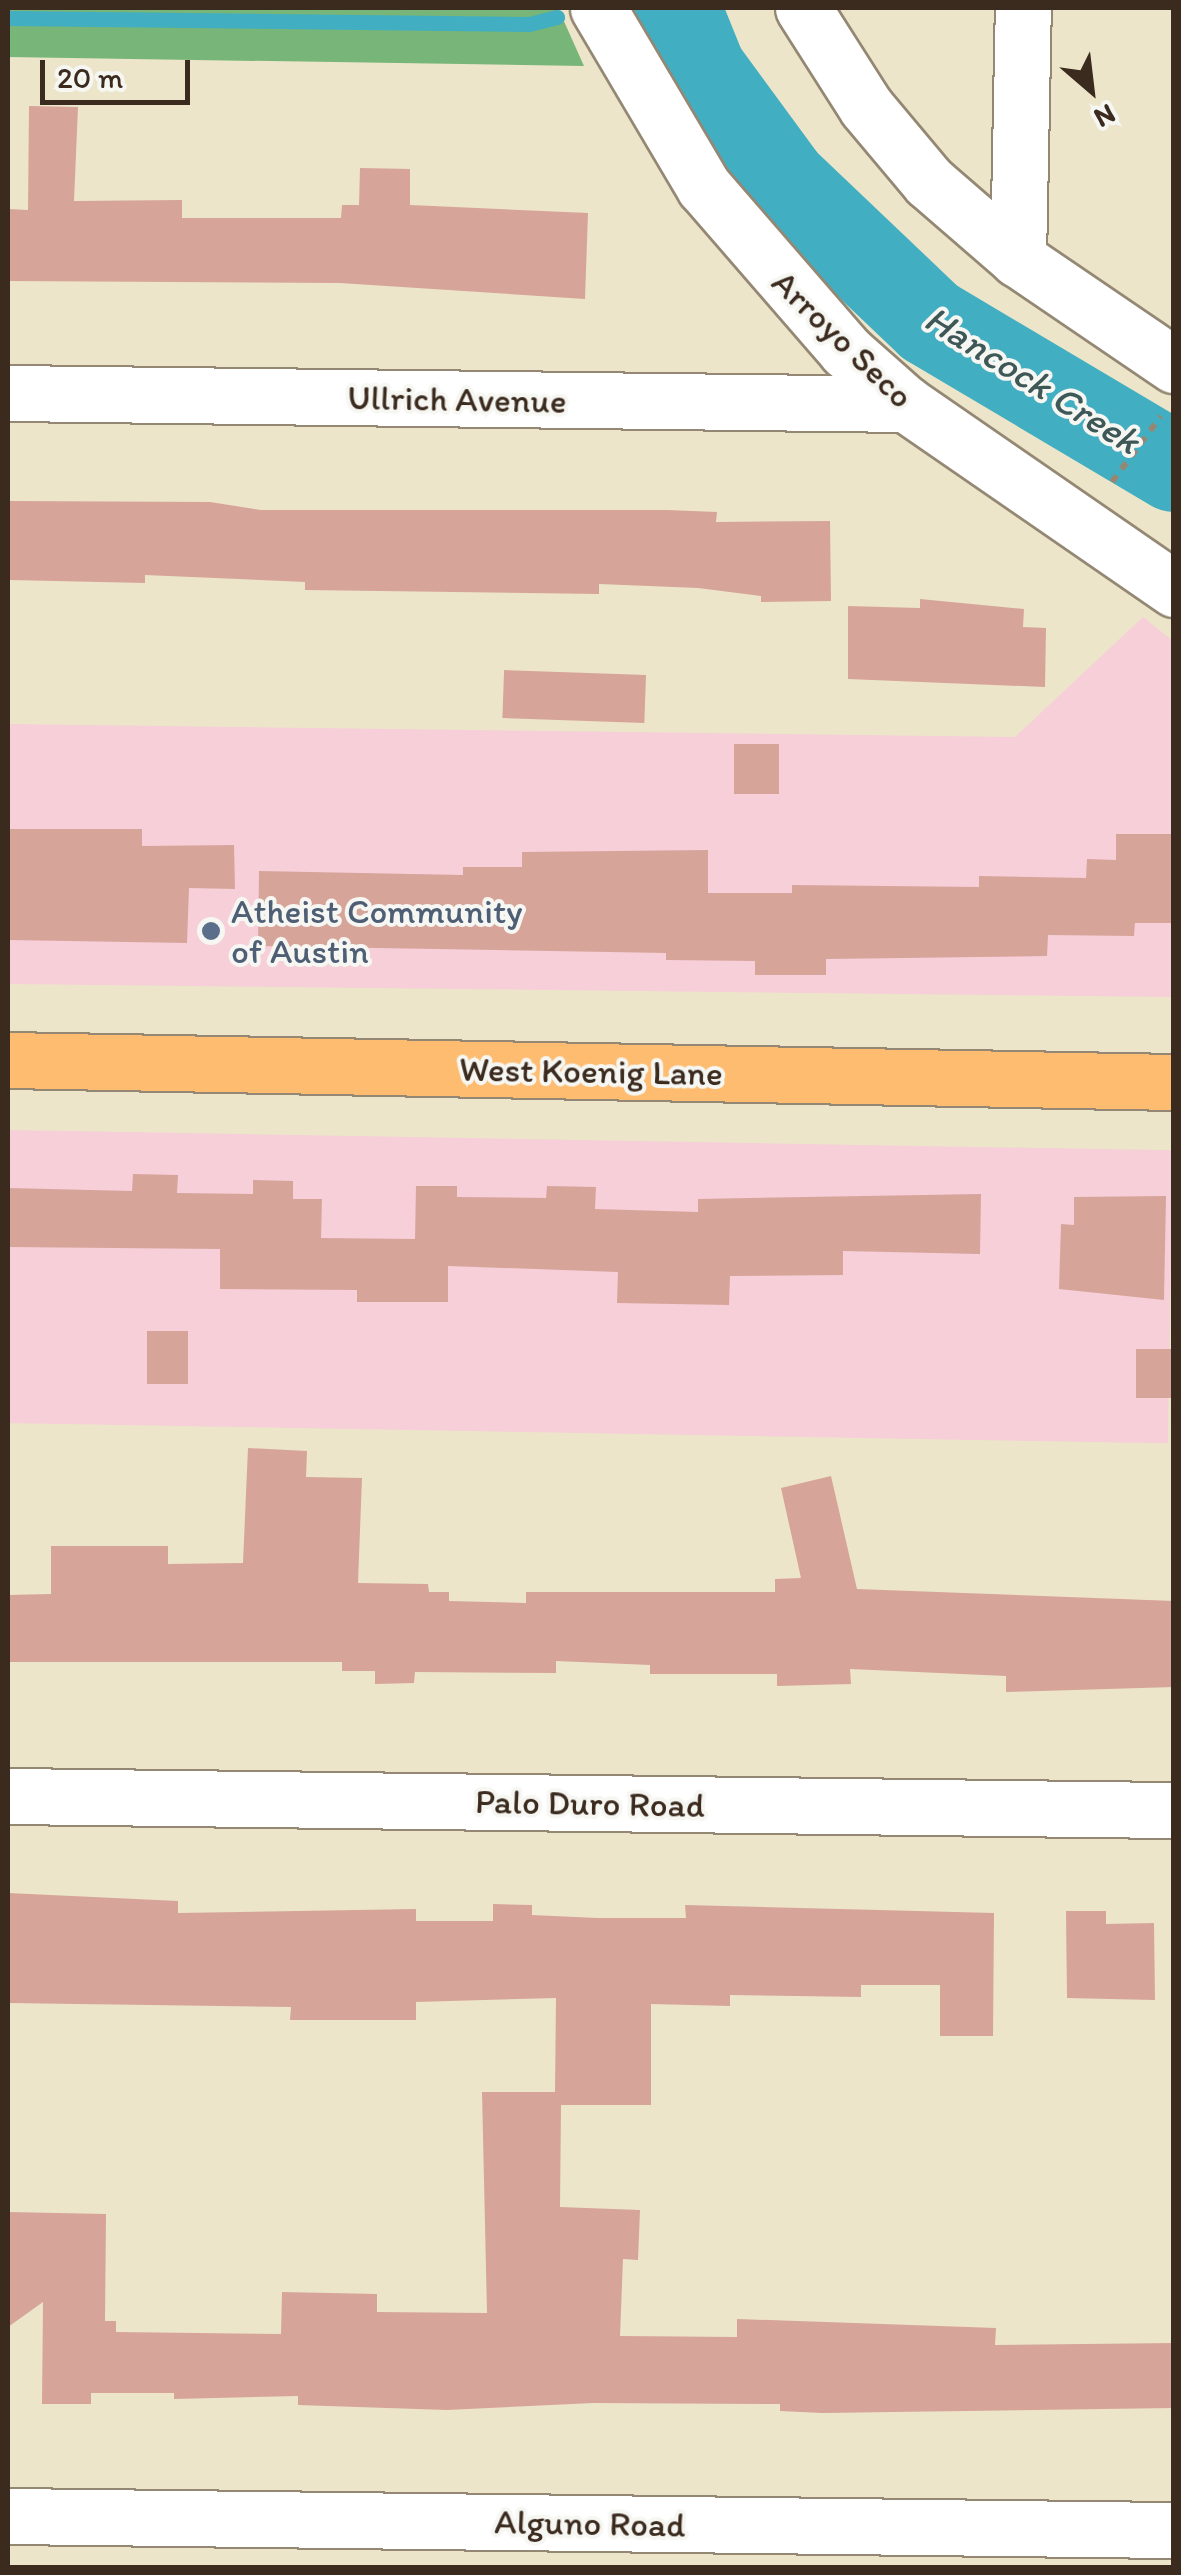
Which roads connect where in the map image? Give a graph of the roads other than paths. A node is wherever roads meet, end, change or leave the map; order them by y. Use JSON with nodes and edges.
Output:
{"nodes":[{"id":1,"x":598,"y":8,"type":"edge"},
{"id":2,"x":803,"y":8,"type":"edge"},
{"id":3,"x":1023,"y":8,"type":"edge"},
{"id":4,"x":1018,"y":260,"type":"junction"},
{"id":5,"x":1168,"y":390,"type":"edge"},
{"id":6,"x":8,"y":393,"type":"edge"},
{"id":7,"x":906,"y":404,"type":"junction"},
{"id":8,"x":1174,"y":589,"type":"edge"},
{"id":9,"x":8,"y":1060,"type":"edge"},
{"id":10,"x":1174,"y":1082,"type":"edge"},
{"id":11,"x":8,"y":1796,"type":"edge"},
{"id":12,"x":1174,"y":1810,"type":"edge"},
{"id":13,"x":8,"y":2516,"type":"edge"},
{"id":14,"x":1174,"y":2530,"type":"edge"}],
"edges":[{"from":1,"to":7,"type":"street","name":"Arroyo Seco"},
{"from":2,"to":4,"type":"street"},
{"from":3,"to":4,"type":"street"},
{"from":4,"to":5,"type":"street"},
{"from":6,"to":7,"type":"street","name":"Ullrich Avenue"},
{"from":7,"to":8,"type":"street","name":"Arroyo Seco"},
{"from":9,"to":10,"type":"main road","name":"West Koenig Lane"},
{"from":11,"to":12,"type":"street","name":"Palo Duro Road"},
{"from":13,"to":14,"type":"street","name":"Alguno Road"}]}
